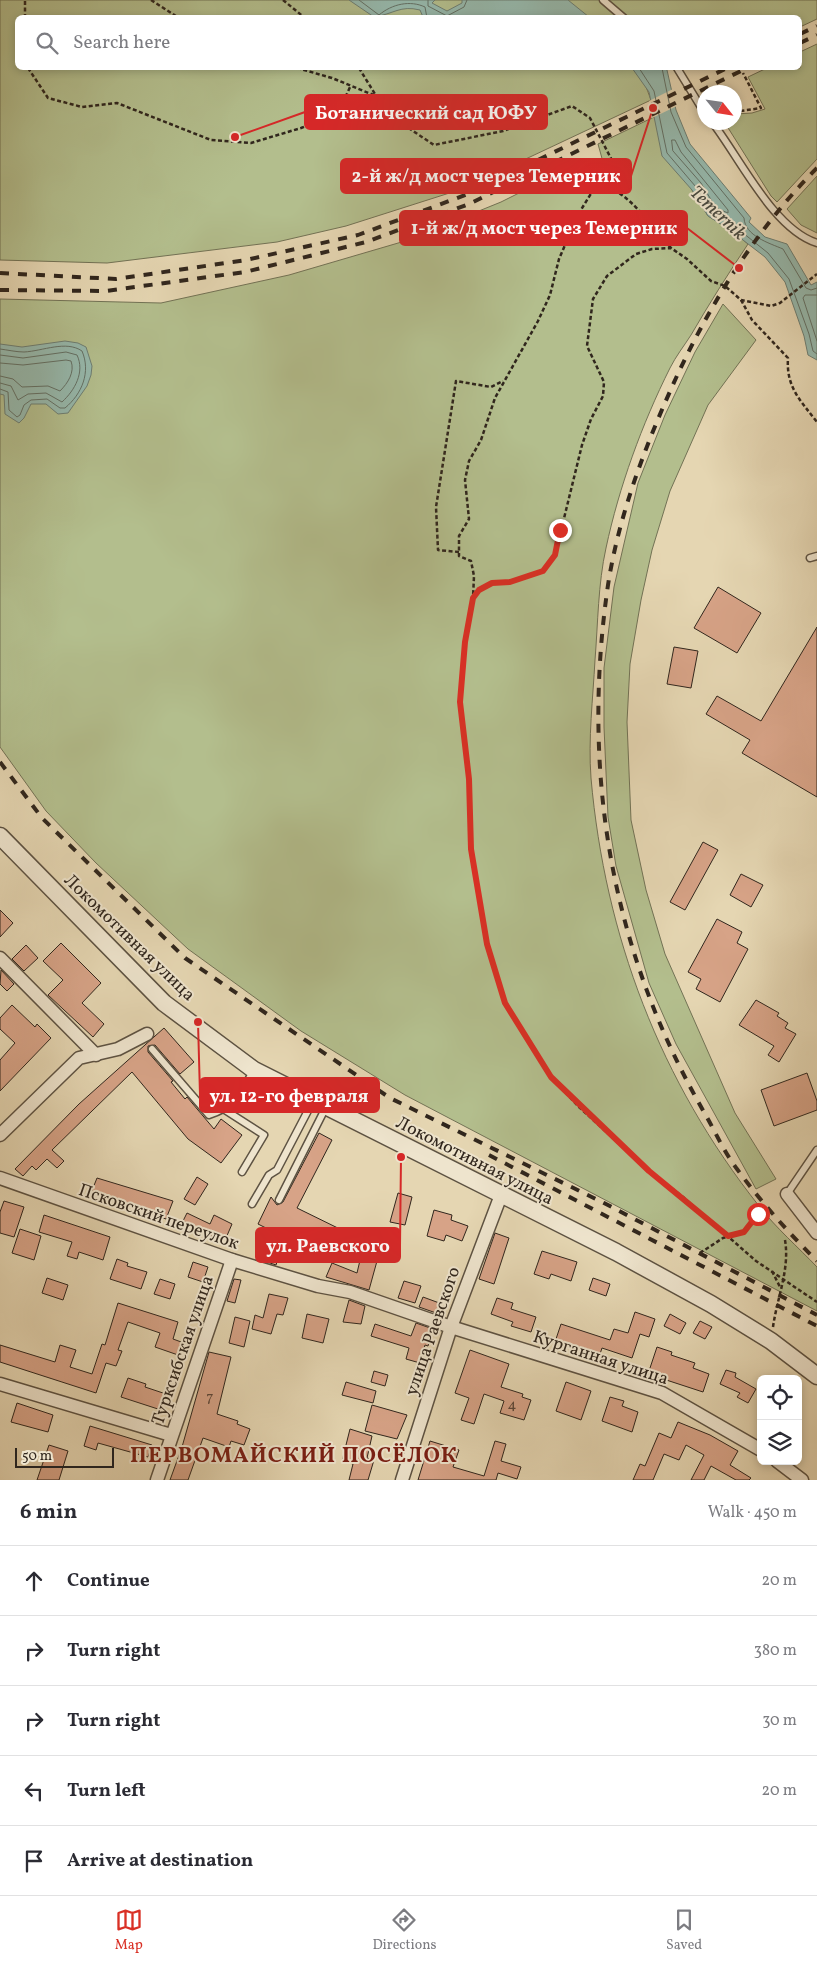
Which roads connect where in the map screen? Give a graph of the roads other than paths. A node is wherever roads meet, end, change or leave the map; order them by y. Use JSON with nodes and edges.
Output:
{"nodes":[{"id":1,"x":603,"y":0,"type":"edge"},
{"id":2,"x":620,"y":15,"type":"edge"},
{"id":3,"x":678,"y":70,"type":"edge"},
{"id":4,"x":697,"y":101,"type":"edge"},
{"id":5,"x":718,"y":130,"type":"edge"},
{"id":6,"x":817,"y":243,"type":"edge"},
{"id":7,"x":0,"y":836,"type":"edge"},
{"id":8,"x":0,"y":958,"type":"edge"},
{"id":9,"x":147,"y":1034,"type":"dead end"},
{"id":10,"x":152,"y":1049,"type":"dead end"},
{"id":11,"x":96,"y":1055,"type":"junction"},
{"id":12,"x":254,"y":1070,"type":"junction"},
{"id":13,"x":320,"y":1104,"type":"junction"},
{"id":14,"x":225,"y":1110,"type":"junction"},
{"id":15,"x":0,"y":1135,"type":"edge"},
{"id":16,"x":817,"y":1150,"type":"edge"},
{"id":17,"x":242,"y":1172,"type":"dead end"},
{"id":18,"x":0,"y":1178,"type":"edge"},
{"id":19,"x":787,"y":1194,"type":"joint"},
{"id":20,"x":501,"y":1195,"type":"junction"},
{"id":21,"x":279,"y":1200,"type":"dead end"},
{"id":22,"x":252,"y":1204,"type":"dead end"},
{"id":23,"x":817,"y":1232,"type":"edge"},
{"id":24,"x":232,"y":1260,"type":"junction"},
{"id":25,"x":450,"y":1327,"type":"junction"},
{"id":26,"x":817,"y":1376,"type":"edge"},
{"id":27,"x":0,"y":1384,"type":"edge"},
{"id":28,"x":171,"y":1435,"type":"junction"},
{"id":29,"x":757,"y":1448,"type":"edge"},
{"id":30,"x":782,"y":1465,"type":"edge"},
{"id":31,"x":157,"y":1480,"type":"edge"},
{"id":32,"x":402,"y":1480,"type":"edge"},
{"id":33,"x":802,"y":1480,"type":"edge"}],
"edges":[{"from":1,"to":2,"type":"lane"},
{"from":3,"to":4,"type":"lane"},
{"from":5,"to":6,"type":"lane"},
{"from":7,"to":12,"type":"street","name":"Локомотивная улица"},
{"from":8,"to":11,"type":"street"},
{"from":9,"to":11,"type":"street"},
{"from":10,"to":14,"type":"lane"},
{"from":11,"to":15,"type":"street"},
{"from":12,"to":13,"type":"street","name":"Локомотивная улица"},
{"from":12,"to":14,"type":"lane"},
{"from":13,"to":20,"type":"street","name":"Локомотивная улица"},
{"from":13,"to":21,"type":"lane"},
{"from":13,"to":22,"type":"lane"},
{"from":14,"to":17,"type":"lane"},
{"from":16,"to":19,"type":"lane"},
{"from":18,"to":24,"type":"street","name":"Псковский переулок"},
{"from":19,"to":23,"type":"street"},
{"from":20,"to":25,"type":"street","name":"улица Раевского"},
{"from":20,"to":26,"type":"street","name":"Локомотивная улица"},
{"from":24,"to":25,"type":"street","name":"Псковский переулок"},
{"from":24,"to":28,"type":"street","name":"Турксибская улица"},
{"from":25,"to":29,"type":"street","name":"Курганная улица"},
{"from":25,"to":32,"type":"street","name":"улица Раевского"},
{"from":27,"to":28,"type":"street"},
{"from":28,"to":31,"type":"street","name":"Турксибская улица"},
{"from":30,"to":33,"type":"street"}]}
